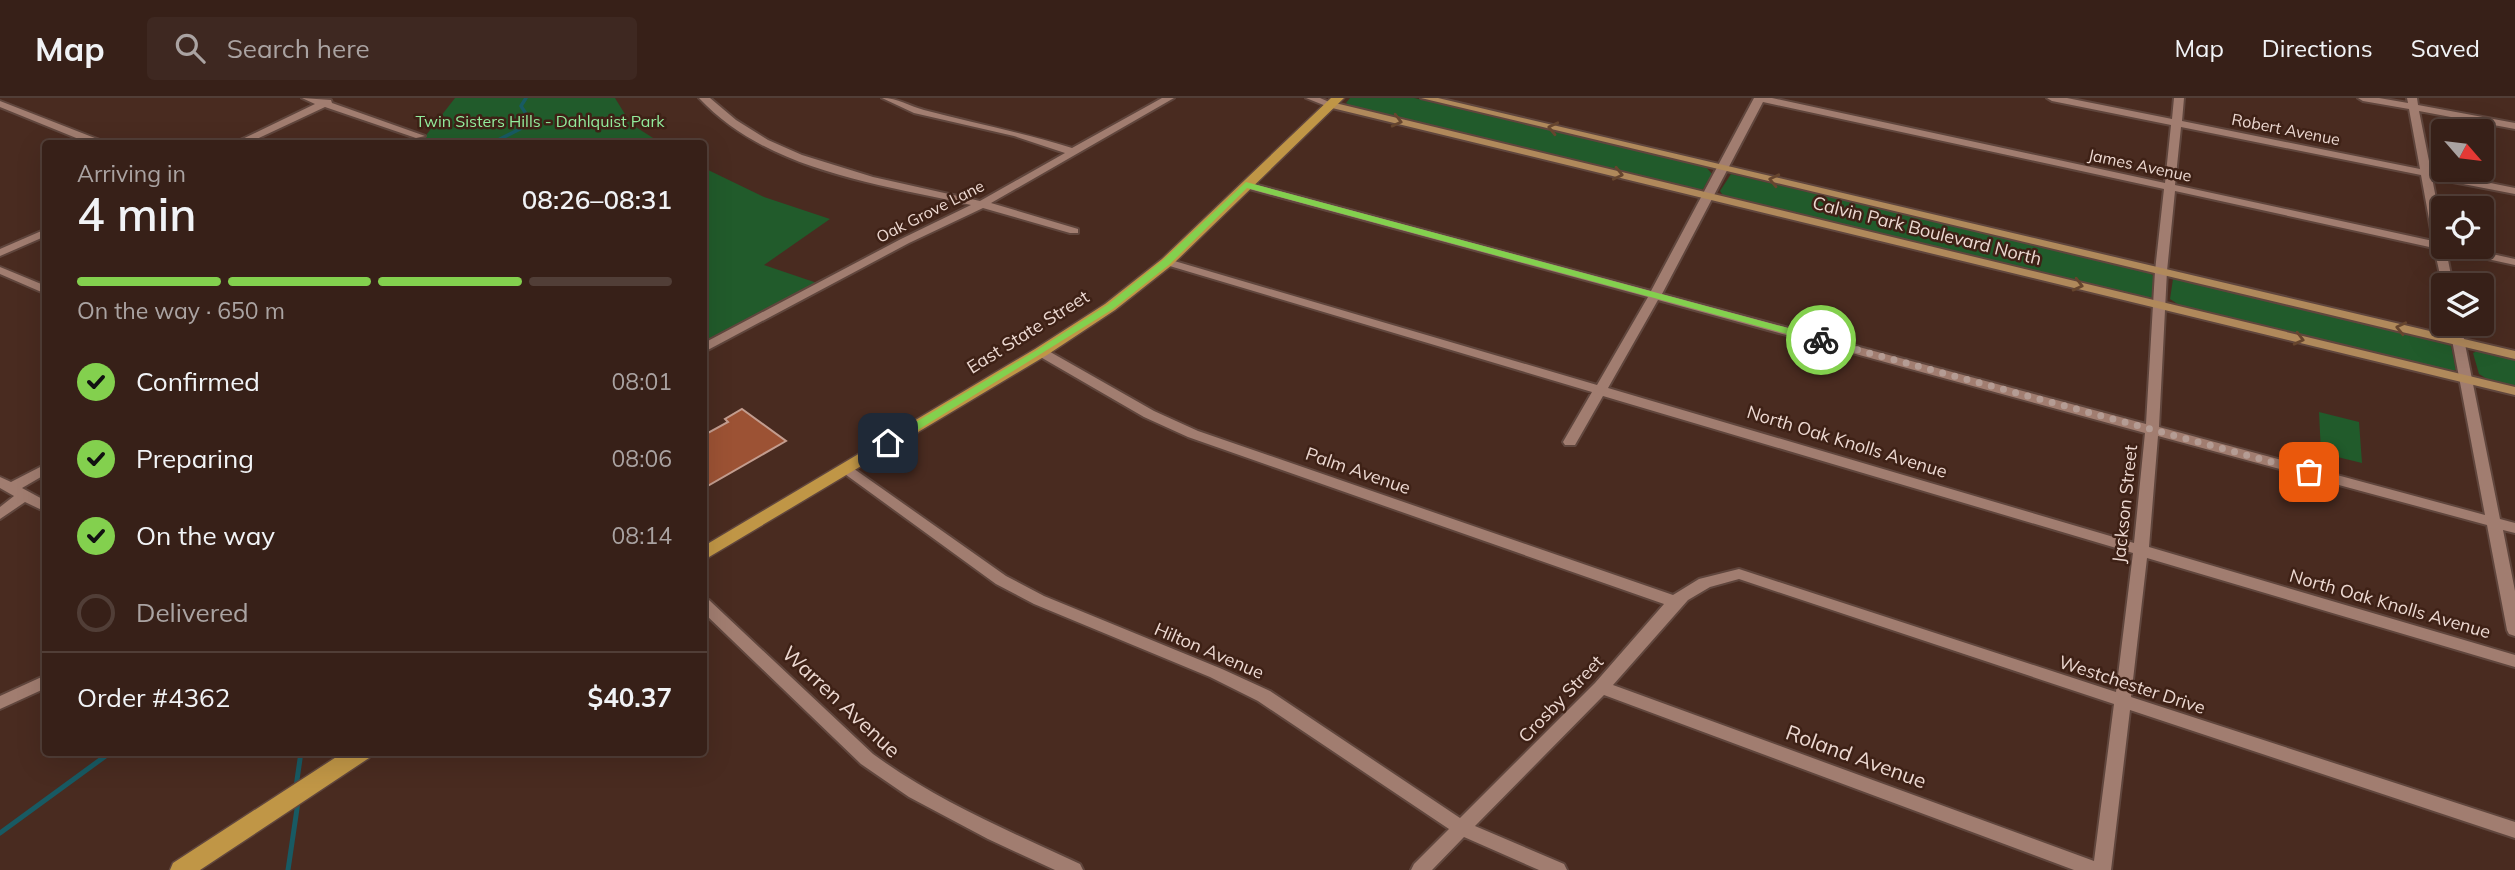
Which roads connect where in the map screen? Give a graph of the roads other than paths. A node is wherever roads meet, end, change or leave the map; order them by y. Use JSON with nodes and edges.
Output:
{"nodes":[{"id":1,"x":307,"y":98,"type":"edge"},
{"id":2,"x":335,"y":98,"type":"edge"},
{"id":3,"x":704,"y":98,"type":"edge"},
{"id":4,"x":887,"y":98,"type":"edge"},
{"id":5,"x":1311,"y":98,"type":"edge"},
{"id":6,"x":1426,"y":98,"type":"edge"},
{"id":7,"x":1760,"y":98,"type":"edge"},
{"id":8,"x":2052,"y":98,"type":"edge"},
{"id":9,"x":2179,"y":98,"type":"edge"},
{"id":10,"x":2363,"y":98,"type":"edge"},
{"id":11,"x":1165,"y":99,"type":"edge"},
{"id":12,"x":1334,"y":102,"type":"edge"},
{"id":13,"x":323,"y":103,"type":"junction"},
{"id":14,"x":2413,"y":103,"type":"edge"},
{"id":15,"x":0,"y":104,"type":"edge"},
{"id":16,"x":2177,"y":124,"type":"junction"},
{"id":17,"x":2515,"y":126,"type":"edge"},
{"id":18,"x":420,"y":136,"type":"dead end"},
{"id":19,"x":91,"y":140,"type":"edge"},
{"id":20,"x":245,"y":140,"type":"edge"},
{"id":21,"x":1073,"y":152,"type":"junction"},
{"id":22,"x":1723,"y":168,"type":"junction"},
{"id":23,"x":2428,"y":174,"type":"junction"},
{"id":24,"x":1246,"y":185,"type":"junction"},
{"id":25,"x":2170,"y":187,"type":"junction"},
{"id":26,"x":2515,"y":191,"type":"edge"},
{"id":27,"x":1707,"y":196,"type":"junction"},
{"id":28,"x":2431,"y":196,"type":"edge"},
{"id":29,"x":982,"y":204,"type":"junction"},
{"id":30,"x":1074,"y":230,"type":"dead end"},
{"id":31,"x":42,"y":234,"type":"edge"},
{"id":32,"x":2431,"y":244,"type":"edge"},
{"id":33,"x":0,"y":253,"type":"edge"},
{"id":34,"x":2494,"y":258,"type":"edge"},
{"id":35,"x":1167,"y":262,"type":"junction"},
{"id":36,"x":2515,"y":262,"type":"edge"},
{"id":37,"x":0,"y":270,"type":"edge"},
{"id":38,"x":2161,"y":271,"type":"junction"},
{"id":39,"x":42,"y":289,"type":"edge"},
{"id":40,"x":1655,"y":295,"type":"junction"},
{"id":41,"x":2161,"y":305,"type":"junction"},
{"id":42,"x":2458,"y":336,"type":"edge"},
{"id":43,"x":2459,"y":342,"type":"junction"},
{"id":44,"x":707,"y":346,"type":"edge"},
{"id":45,"x":1041,"y":352,"type":"junction"},
{"id":46,"x":2515,"y":355,"type":"edge"},
{"id":47,"x":2466,"y":380,"type":"junction"},
{"id":48,"x":1599,"y":388,"type":"junction"},
{"id":49,"x":2515,"y":391,"type":"edge"},
{"id":50,"x":2152,"y":430,"type":"junction"},
{"id":51,"x":1570,"y":442,"type":"dead end"},
{"id":52,"x":845,"y":469,"type":"junction"},
{"id":53,"x":42,"y":470,"type":"edge"},
{"id":54,"x":12,"y":488,"type":"edge"},
{"id":55,"x":42,"y":505,"type":"edge"},
{"id":56,"x":0,"y":514,"type":"edge"},
{"id":57,"x":2492,"y":522,"type":"junction"},
{"id":58,"x":2515,"y":528,"type":"edge"},
{"id":59,"x":2141,"y":550,"type":"junction"},
{"id":60,"x":707,"y":552,"type":"edge"},
{"id":61,"x":1739,"y":574,"type":"joint"},
{"id":62,"x":1675,"y":602,"type":"junction"},
{"id":63,"x":707,"y":607,"type":"edge"},
{"id":64,"x":2515,"y":630,"type":"edge"},
{"id":65,"x":2515,"y":661,"type":"edge"},
{"id":66,"x":42,"y":683,"type":"edge"},
{"id":67,"x":1601,"y":687,"type":"junction"},
{"id":68,"x":2121,"y":702,"type":"junction"},
{"id":69,"x":0,"y":703,"type":"edge"},
{"id":70,"x":356,"y":756,"type":"edge"},
{"id":71,"x":1461,"y":828,"type":"junction"},
{"id":72,"x":2515,"y":830,"type":"edge"},
{"id":73,"x":181,"y":870,"type":"edge"},
{"id":74,"x":1074,"y":870,"type":"edge"},
{"id":75,"x":1420,"y":870,"type":"edge"},
{"id":76,"x":1559,"y":870,"type":"edge"},
{"id":77,"x":2096,"y":870,"type":"edge"},
{"id":78,"x":2102,"y":870,"type":"edge"}],
"edges":[{"from":1,"to":13,"type":"street"},
{"from":2,"to":13,"type":"street"},
{"from":3,"to":29,"type":"street"},
{"from":4,"to":21,"type":"street"},
{"from":5,"to":12,"type":"street"},
{"from":22,"to":6,"type":"street","name":"Calvin Park Boulevard North","one_way":true},
{"from":7,"to":22,"type":"street"},
{"from":7,"to":25,"type":"street","name":"James Avenue"},
{"from":8,"to":16,"type":"street","name":"Robert Avenue"},
{"from":9,"to":16,"type":"street","name":"Jackson Street"},
{"from":10,"to":14,"type":"street"},
{"from":11,"to":21,"type":"street","name":"Oak Grove Lane"},
{"from":12,"to":24,"type":"main road","name":"East State Street"},
{"from":12,"to":27,"type":"street","name":"Calvin Park Boulevard North","one_way":true},
{"from":13,"to":18,"type":"street"},
{"from":13,"to":20,"type":"street"},
{"from":14,"to":17,"type":"street"},
{"from":14,"to":23,"type":"street"},
{"from":15,"to":19,"type":"street"},
{"from":16,"to":23,"type":"street","name":"Robert Avenue"},
{"from":16,"to":25,"type":"street","name":"Jackson Street"},
{"from":21,"to":29,"type":"street","name":"Oak Grove Lane"},
{"from":22,"to":27,"type":"street"},
{"from":38,"to":22,"type":"street","name":"Calvin Park Boulevard North","one_way":true},
{"from":23,"to":26,"type":"street","name":"Robert Avenue"},
{"from":23,"to":28,"type":"street"},
{"from":24,"to":35,"type":"main road","name":"East State Street"},
{"from":24,"to":40,"type":"street"},
{"from":25,"to":32,"type":"street","name":"James Avenue"},
{"from":25,"to":38,"type":"street","name":"Jackson Street"},
{"from":27,"to":40,"type":"street"},
{"from":27,"to":41,"type":"street","name":"Calvin Park Boulevard North","one_way":true},
{"from":29,"to":30,"type":"street"},
{"from":29,"to":44,"type":"street","name":"Oak Grove Lane"},
{"from":31,"to":33,"type":"street"},
{"from":34,"to":36,"type":"street","name":"James Avenue"},
{"from":35,"to":45,"type":"main road","name":"East State Street"},
{"from":35,"to":48,"type":"street","name":"North Oak Knolls Avenue"},
{"from":37,"to":39,"type":"street"},
{"from":38,"to":41,"type":"street","name":"Jackson Street"},
{"from":43,"to":38,"type":"street","name":"Calvin Park Boulevard North","one_way":true},
{"from":40,"to":48,"type":"street"},
{"from":40,"to":50,"type":"street"},
{"from":41,"to":47,"type":"street","name":"Calvin Park Boulevard North","one_way":true},
{"from":41,"to":50,"type":"street","name":"Jackson Street"},
{"from":42,"to":43,"type":"street"},
{"from":43,"to":46,"type":"street","name":"Calvin Park Boulevard North"},
{"from":43,"to":47,"type":"street"},
{"from":45,"to":52,"type":"main road","name":"East State Street"},
{"from":45,"to":62,"type":"street","name":"Palm Avenue"},
{"from":47,"to":49,"type":"street","name":"Calvin Park Boulevard North"},
{"from":47,"to":57,"type":"street"},
{"from":48,"to":51,"type":"street"},
{"from":48,"to":59,"type":"street","name":"North Oak Knolls Avenue"},
{"from":50,"to":57,"type":"street"},
{"from":50,"to":59,"type":"street","name":"Jackson Street"},
{"from":52,"to":60,"type":"main road","name":"East State Street"},
{"from":52,"to":71,"type":"street","name":"Hilton Avenue"},
{"from":53,"to":54,"type":"street"},
{"from":54,"to":55,"type":"street"},
{"from":54,"to":56,"type":"street"},
{"from":57,"to":58,"type":"street"},
{"from":57,"to":64,"type":"street"},
{"from":59,"to":65,"type":"street","name":"North Oak Knolls Avenue"},
{"from":59,"to":68,"type":"street","name":"Jackson Street"},
{"from":61,"to":62,"type":"street","name":"Crosby Street"},
{"from":61,"to":68,"type":"street","name":"Westchester Drive"},
{"from":62,"to":67,"type":"street","name":"Crosby Street"},
{"from":63,"to":74,"type":"street","name":"Warren Avenue"},
{"from":66,"to":69,"type":"street"},
{"from":67,"to":71,"type":"street","name":"Crosby Street"},
{"from":67,"to":77,"type":"street","name":"Roland Avenue"},
{"from":68,"to":72,"type":"street","name":"Westchester Drive"},
{"from":68,"to":78,"type":"street","name":"Jackson Street"},
{"from":70,"to":73,"type":"main road"},
{"from":71,"to":75,"type":"street","name":"Crosby Street"},
{"from":71,"to":76,"type":"street","name":"Hilton Avenue"}]}
